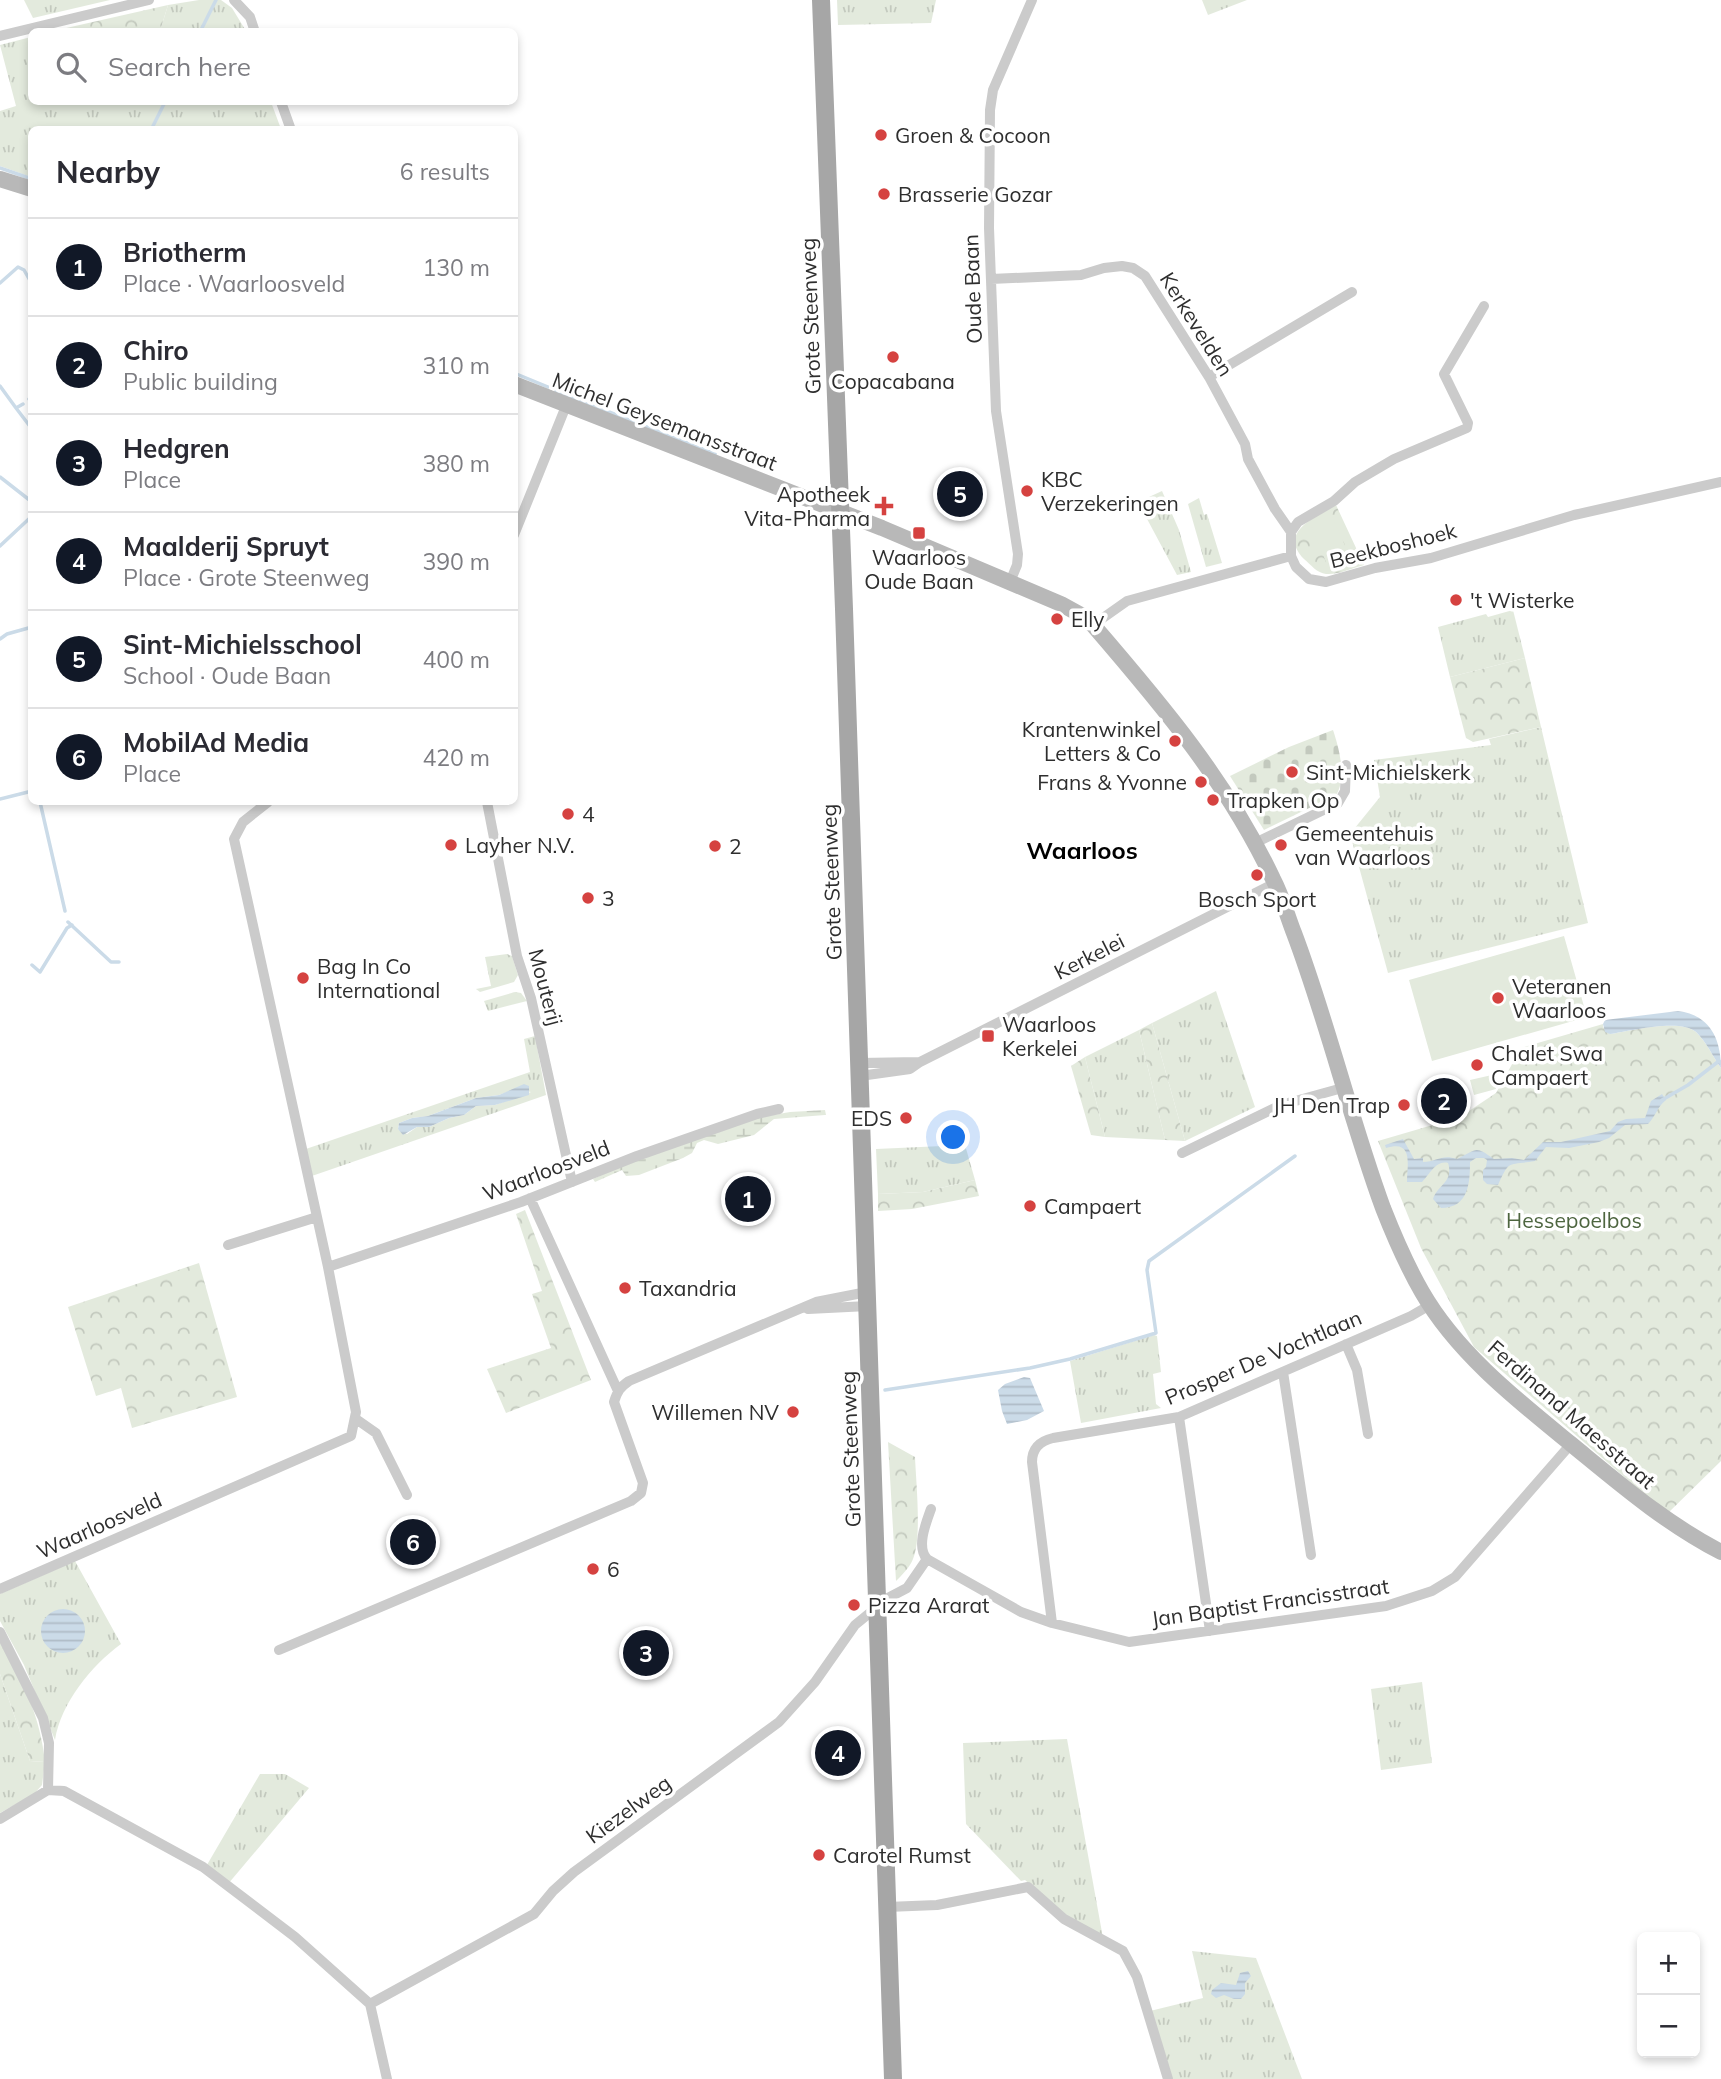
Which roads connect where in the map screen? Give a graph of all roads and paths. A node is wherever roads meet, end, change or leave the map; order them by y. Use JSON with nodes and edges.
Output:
{"nodes":[{"id":1,"x":149,"y":0,"type":"edge"},
{"id":2,"x":234,"y":0,"type":"edge"},
{"id":3,"x":821,"y":0,"type":"edge"},
{"id":4,"x":1032,"y":0,"type":"edge"},
{"id":5,"x":33,"y":28,"type":"edge"},
{"id":6,"x":254,"y":28,"type":"edge"},
{"id":7,"x":28,"y":29,"type":"edge"},
{"id":8,"x":0,"y":36,"type":"edge"},
{"id":9,"x":282,"y":105,"type":"edge"},
{"id":10,"x":290,"y":126,"type":"edge"},
{"id":11,"x":0,"y":178,"type":"edge"},
{"id":12,"x":28,"y":188,"type":"edge"},
{"id":13,"x":990,"y":279,"type":"junction"},
{"id":14,"x":1352,"y":292,"type":"dead end"},
{"id":15,"x":1484,"y":306,"type":"dead end"},
{"id":16,"x":1209,"y":377,"type":"junction"},
{"id":17,"x":518,"y":386,"type":"edge"},
{"id":18,"x":566,"y":406,"type":"junction"},
{"id":19,"x":1721,"y":482,"type":"edge"},
{"id":20,"x":840,"y":512,"type":"junction"},
{"id":21,"x":518,"y":525,"type":"edge"},
{"id":22,"x":1291,"y":532,"type":"junction"},
{"id":23,"x":1291,"y":556,"type":"junction"},
{"id":24,"x":1010,"y":582,"type":"junction"},
{"id":25,"x":1093,"y":625,"type":"junction"},
{"id":26,"x":1346,"y":765,"type":"dead end"},
{"id":27,"x":264,"y":805,"type":"edge"},
{"id":28,"x":488,"y":805,"type":"edge"},
{"id":29,"x":1255,"y":843,"type":"junction"},
{"id":30,"x":1275,"y":883,"type":"junction"},
{"id":31,"x":860,"y":1069,"type":"junction"},
{"id":32,"x":1346,"y":1087,"type":"junction"},
{"id":33,"x":779,"y":1109,"type":"dead end"},
{"id":34,"x":1182,"y":1153,"type":"dead end"},
{"id":35,"x":572,"y":1182,"type":"junction"},
{"id":36,"x":530,"y":1198,"type":"junction"},
{"id":37,"x":317,"y":1217,"type":"junction"},
{"id":38,"x":228,"y":1245,"type":"dead end"},
{"id":39,"x":328,"y":1267,"type":"junction"},
{"id":40,"x":868,"y":1299,"type":"junction"},
{"id":41,"x":1430,"y":1304,"type":"junction"},
{"id":42,"x":1346,"y":1344,"type":"junction"},
{"id":43,"x":1283,"y":1372,"type":"junction"},
{"id":44,"x":618,"y":1391,"type":"junction"},
{"id":45,"x":1179,"y":1417,"type":"junction"},
{"id":46,"x":356,"y":1419,"type":"junction"},
{"id":47,"x":1367,"y":1434,"type":"dead end"},
{"id":48,"x":1571,"y":1444,"type":"junction"},
{"id":49,"x":407,"y":1494,"type":"dead end"},
{"id":50,"x":931,"y":1509,"type":"dead end"},
{"id":51,"x":1721,"y":1552,"type":"edge"},
{"id":52,"x":1311,"y":1555,"type":"dead end"},
{"id":53,"x":927,"y":1559,"type":"junction"},
{"id":54,"x":0,"y":1589,"type":"edge"},
{"id":55,"x":878,"y":1606,"type":"junction"},
{"id":56,"x":1052,"y":1623,"type":"junction"},
{"id":57,"x":0,"y":1632,"type":"edge"},
{"id":58,"x":1210,"y":1632,"type":"junction"},
{"id":59,"x":279,"y":1650,"type":"dead end"},
{"id":60,"x":48,"y":1790,"type":"junction"},
{"id":61,"x":0,"y":1819,"type":"edge"},
{"id":62,"x":887,"y":1907,"type":"junction"},
{"id":63,"x":370,"y":2004,"type":"junction"},
{"id":64,"x":387,"y":2079,"type":"edge"},
{"id":65,"x":893,"y":2079,"type":"edge"},
{"id":66,"x":1168,"y":2079,"type":"edge"}],
"edges":[{"from":1,"to":5,"type":"street"},
{"from":2,"to":6,"type":"street"},
{"from":3,"to":20,"type":"main road","name":"Grote Steenweg"},
{"from":4,"to":13,"type":"street","name":"Oude Baan"},
{"from":7,"to":8,"type":"street"},
{"from":9,"to":10,"type":"street"},
{"from":11,"to":12,"type":"street"},
{"from":13,"to":16,"type":"street","name":"Kerkevelden"},
{"from":13,"to":24,"type":"street","name":"Oude Baan"},
{"from":14,"to":16,"type":"street"},
{"from":15,"to":22,"type":"street"},
{"from":16,"to":22,"type":"street","name":"Kerkevelden"},
{"from":17,"to":18,"type":"street","name":"Michel Geysemansstraat"},
{"from":18,"to":20,"type":"street","name":"Michel Geysemansstraat"},
{"from":18,"to":21,"type":"street"},
{"from":19,"to":23,"type":"street","name":"Beekboshoek"},
{"from":20,"to":24,"type":"street","name":"Ferdinand Maesstraat"},
{"from":20,"to":31,"type":"main road","name":"Grote Steenweg"},
{"from":22,"to":23,"type":"street"},
{"from":23,"to":25,"type":"street"},
{"from":24,"to":25,"type":"street","name":"Ferdinand Maesstraat"},
{"from":25,"to":29,"type":"street","name":"Ferdinand Maesstraat"},
{"from":26,"to":29,"type":"street"},
{"from":27,"to":37,"type":"street"},
{"from":28,"to":35,"type":"street","name":"Mouterij"},
{"from":29,"to":30,"type":"street","name":"Ferdinand Maesstraat"},
{"from":30,"to":31,"type":"street","name":"Kerkelei"},
{"from":30,"to":32,"type":"street","name":"Ferdinand Maesstraat"},
{"from":31,"to":40,"type":"main road","name":"Grote Steenweg"},
{"from":32,"to":34,"type":"street"},
{"from":32,"to":41,"type":"street","name":"Ferdinand Maesstraat"},
{"from":33,"to":35,"type":"street","name":"Waarloosveld"},
{"from":35,"to":36,"type":"street","name":"Waarloosveld"},
{"from":36,"to":39,"type":"street","name":"Waarloosveld"},
{"from":36,"to":44,"type":"street"},
{"from":37,"to":38,"type":"street"},
{"from":37,"to":39,"type":"street"},
{"from":39,"to":46,"type":"street"},
{"from":40,"to":44,"type":"street"},
{"from":40,"to":55,"type":"main road","name":"Grote Steenweg"},
{"from":41,"to":42,"type":"street","name":"Prosper De Vochtlaan"},
{"from":41,"to":48,"type":"street","name":"Ferdinand Maesstraat"},
{"from":42,"to":43,"type":"street","name":"Prosper De Vochtlaan"},
{"from":42,"to":47,"type":"street"},
{"from":43,"to":45,"type":"street","name":"Prosper De Vochtlaan"},
{"from":43,"to":52,"type":"street"},
{"from":44,"to":59,"type":"street"},
{"from":45,"to":56,"type":"street","name":"Prosper De Vochtlaan"},
{"from":45,"to":58,"type":"street"},
{"from":46,"to":49,"type":"street"},
{"from":46,"to":54,"type":"street","name":"Waarloosveld"},
{"from":48,"to":51,"type":"street","name":"Ferdinand Maesstraat"},
{"from":48,"to":58,"type":"street","name":"Jan Baptist Francisstraat"},
{"from":50,"to":53,"type":"street"},
{"from":53,"to":55,"type":"street"},
{"from":53,"to":56,"type":"street","name":"Jan Baptist Francisstraat"},
{"from":55,"to":62,"type":"main road","name":"Grote Steenweg"},
{"from":55,"to":63,"type":"street","name":"Kiezelweg"},
{"from":56,"to":58,"type":"street","name":"Jan Baptist Francisstraat"},
{"from":57,"to":60,"type":"street"},
{"from":60,"to":61,"type":"street"},
{"from":60,"to":63,"type":"street"},
{"from":62,"to":65,"type":"main road","name":"Grote Steenweg"},
{"from":62,"to":66,"type":"street"},
{"from":63,"to":64,"type":"street"}]}
